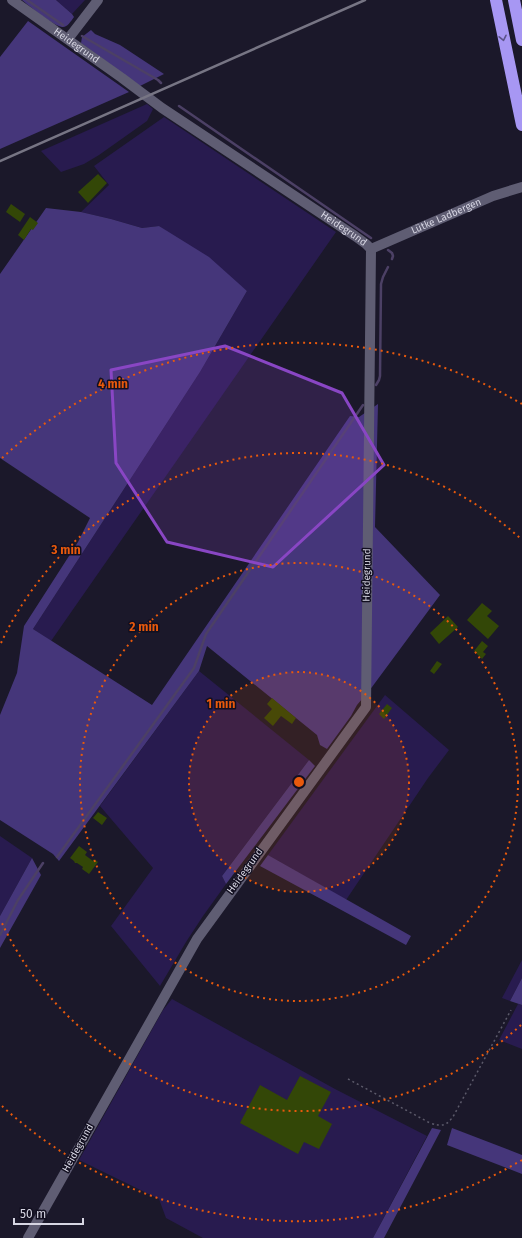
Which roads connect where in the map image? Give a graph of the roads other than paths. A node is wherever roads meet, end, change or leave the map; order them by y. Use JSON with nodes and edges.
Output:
{"nodes":[{"id":1,"x":12,"y":0,"type":"edge"},
{"id":2,"x":98,"y":0,"type":"edge"},
{"id":3,"x":496,"y":0,"type":"edge"},
{"id":4,"x":514,"y":0,"type":"edge"},
{"id":5,"x":68,"y":39,"type":"junction"},
{"id":6,"x":522,"y":40,"type":"edge"},
{"id":7,"x":522,"y":125,"type":"edge"},
{"id":8,"x":522,"y":187,"type":"edge"},
{"id":9,"x":371,"y":249,"type":"junction"},
{"id":10,"x":28,"y":1238,"type":"edge"}],
"edges":[{"from":1,"to":5,"type":"street","name":"Heidegrund"},
{"from":2,"to":5,"type":"street"},
{"from":3,"to":7,"type":"highway","one_way":true},
{"from":4,"to":6,"type":"highway"},
{"from":5,"to":9,"type":"street","name":"Heidegrund"},
{"from":8,"to":9,"type":"street","name":"Lütke Ladbergen"},
{"from":9,"to":10,"type":"street","name":"Heidegrund"}]}
